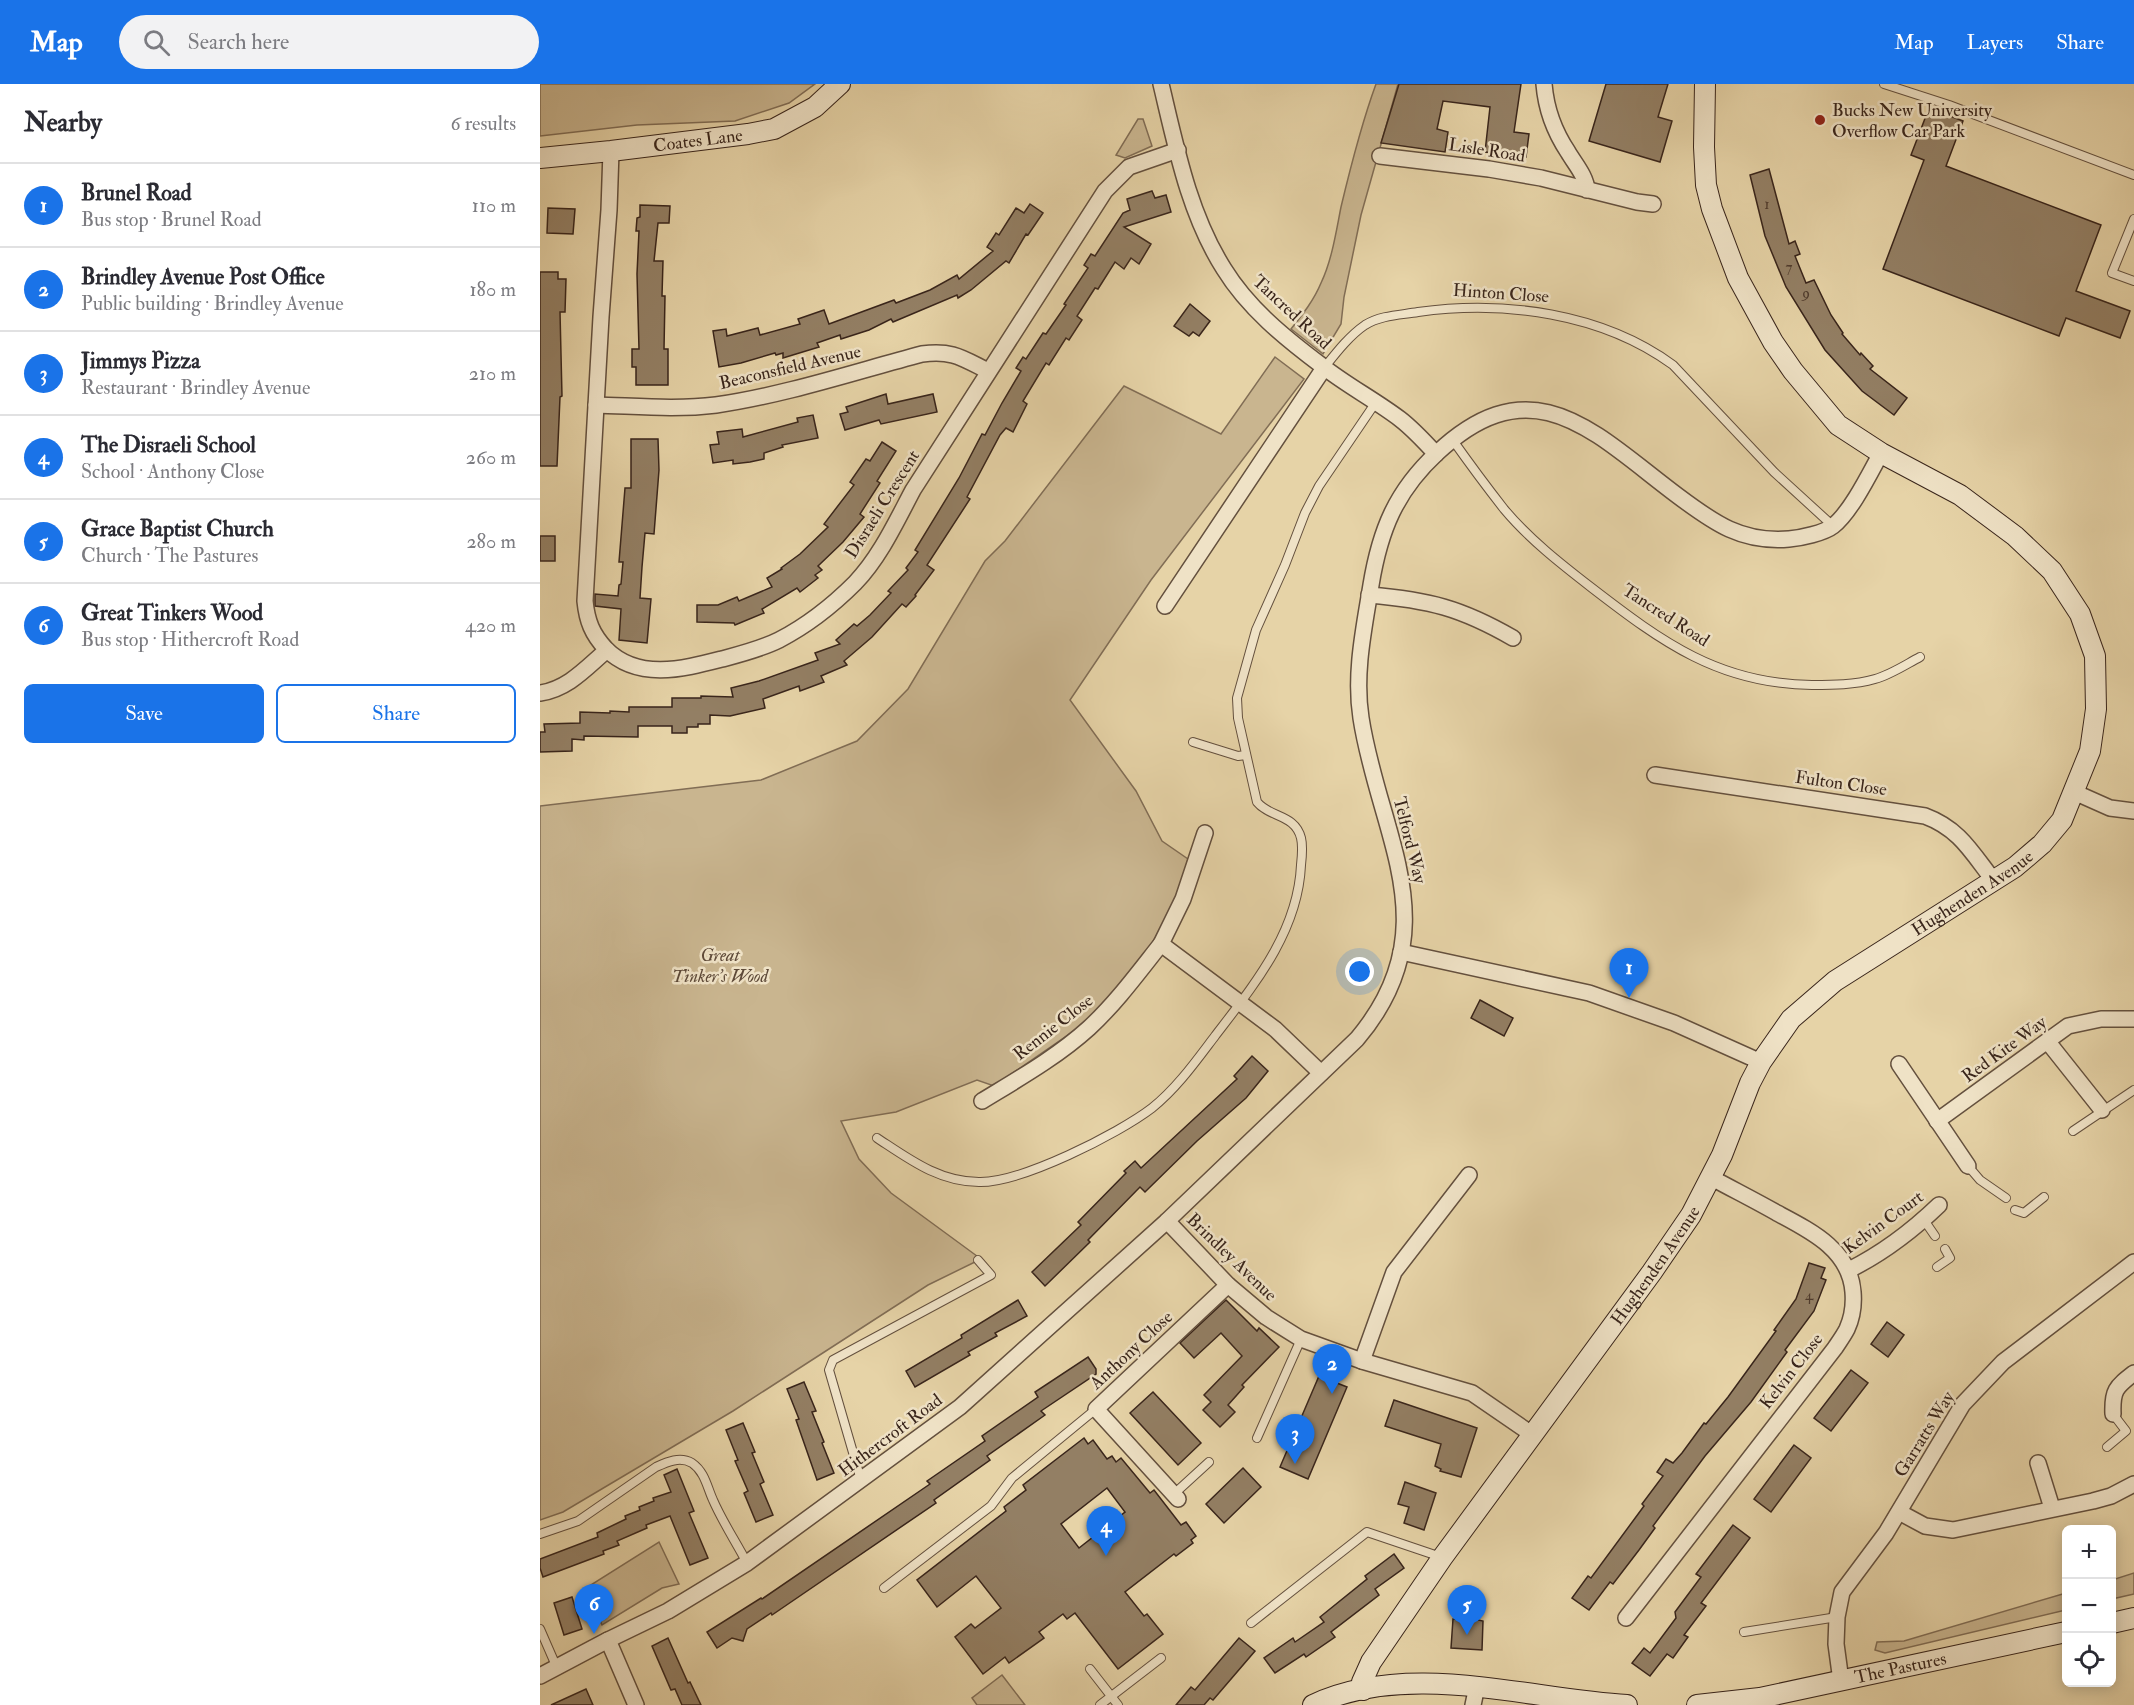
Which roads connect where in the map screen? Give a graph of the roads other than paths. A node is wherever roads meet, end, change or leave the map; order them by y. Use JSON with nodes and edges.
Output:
{"nodes":[{"id":1,"x":840,"y":84,"type":"edge"},
{"id":2,"x":1161,"y":84,"type":"edge"},
{"id":3,"x":1544,"y":84,"type":"edge"},
{"id":4,"x":1705,"y":84,"type":"edge"},
{"id":5,"x":1884,"y":84,"type":"edge"},
{"id":6,"x":1178,"y":150,"type":"junction"},
{"id":7,"x":610,"y":151,"type":"junction"},
{"id":8,"x":1380,"y":156,"type":"dead end"},
{"id":9,"x":540,"y":158,"type":"edge"},
{"id":10,"x":2134,"y":175,"type":"edge"},
{"id":11,"x":1587,"y":190,"type":"junction"},
{"id":12,"x":1653,"y":204,"type":"dead end"},
{"id":13,"x":2134,"y":219,"type":"edge"},
{"id":14,"x":2134,"y":282,"type":"edge"},
{"id":15,"x":1324,"y":368,"type":"junction"},
{"id":16,"x":988,"y":371,"type":"junction"},
{"id":17,"x":1376,"y":402,"type":"junction"},
{"id":18,"x":596,"y":405,"type":"junction"},
{"id":19,"x":1452,"y":440,"type":"junction"},
{"id":20,"x":1881,"y":453,"type":"junction"},
{"id":21,"x":1436,"y":454,"type":"junction"},
{"id":22,"x":1833,"y":526,"type":"junction"},
{"id":23,"x":1369,"y":595,"type":"junction"},
{"id":24,"x":1165,"y":606,"type":"dead end"},
{"id":25,"x":1513,"y":638,"type":"dead end"},
{"id":26,"x":607,"y":650,"type":"junction"},
{"id":27,"x":1920,"y":657,"type":"dead end"},
{"id":28,"x":540,"y":693,"type":"edge"},
{"id":29,"x":1193,"y":742,"type":"dead end"},
{"id":30,"x":1246,"y":756,"type":"junction"},
{"id":31,"x":1655,"y":775,"type":"dead end"},
{"id":32,"x":2074,"y":792,"type":"junction"},
{"id":33,"x":2134,"y":811,"type":"edge"},
{"id":34,"x":1205,"y":833,"type":"dead end"},
{"id":35,"x":1994,"y":881,"type":"junction"},
{"id":36,"x":1161,"y":944,"type":"junction"},
{"id":37,"x":1401,"y":952,"type":"junction"},
{"id":38,"x":1240,"y":1003,"type":"junction"},
{"id":39,"x":2134,"y":1019,"type":"edge"},
{"id":40,"x":2048,"y":1042,"type":"junction"},
{"id":41,"x":1761,"y":1062,"type":"junction"},
{"id":42,"x":1899,"y":1064,"type":"dead end"},
{"id":43,"x":1321,"y":1073,"type":"junction"},
{"id":44,"x":2134,"y":1090,"type":"edge"},
{"id":45,"x":982,"y":1101,"type":"dead end"},
{"id":46,"x":2102,"y":1110,"type":"junction"},
{"id":47,"x":1937,"y":1121,"type":"junction"},
{"id":48,"x":2073,"y":1131,"type":"dead end"},
{"id":49,"x":877,"y":1138,"type":"dead end"},
{"id":50,"x":1968,"y":1166,"type":"joint"},
{"id":51,"x":1469,"y":1175,"type":"dead end"},
{"id":52,"x":1712,"y":1178,"type":"junction"},
{"id":53,"x":2044,"y":1197,"type":"dead end"},
{"id":54,"x":2006,"y":1198,"type":"dead end"},
{"id":55,"x":1940,"y":1205,"type":"dead end"},
{"id":56,"x":2015,"y":1210,"type":"dead end"},
{"id":57,"x":1924,"y":1220,"type":"junction"},
{"id":58,"x":1167,"y":1221,"type":"junction"},
{"id":59,"x":1935,"y":1236,"type":"dead end"},
{"id":60,"x":1945,"y":1249,"type":"dead end"},
{"id":61,"x":978,"y":1260,"type":"dead end"},
{"id":62,"x":2134,"y":1262,"type":"edge"},
{"id":63,"x":1937,"y":1267,"type":"dead end"},
{"id":64,"x":1849,"y":1270,"type":"junction"},
{"id":65,"x":1228,"y":1284,"type":"junction"},
{"id":66,"x":1302,"y":1339,"type":"junction"},
{"id":67,"x":1362,"y":1361,"type":"junction"},
{"id":68,"x":2134,"y":1373,"type":"edge"},
{"id":69,"x":1096,"y":1409,"type":"junction"},
{"id":70,"x":2113,"y":1414,"type":"joint"},
{"id":71,"x":1533,"y":1435,"type":"junction"},
{"id":72,"x":1257,"y":1438,"type":"dead end"},
{"id":73,"x":2107,"y":1447,"type":"dead end"},
{"id":74,"x":1209,"y":1462,"type":"dead end"},
{"id":75,"x":2038,"y":1462,"type":"dead end"},
{"id":76,"x":861,"y":1480,"type":"junction"},
{"id":77,"x":2134,"y":1484,"type":"edge"},
{"id":78,"x":1176,"y":1497,"type":"joint"},
{"id":79,"x":2052,"y":1508,"type":"junction"},
{"id":80,"x":1899,"y":1512,"type":"junction"},
{"id":81,"x":540,"y":1534,"type":"edge"},
{"id":82,"x":1442,"y":1558,"type":"junction"},
{"id":83,"x":747,"y":1563,"type":"junction"},
{"id":84,"x":884,"y":1588,"type":"dead end"},
{"id":85,"x":1837,"y":1617,"type":"junction"},
{"id":86,"x":1626,"y":1618,"type":"dead end"},
{"id":87,"x":2134,"y":1618,"type":"edge"},
{"id":88,"x":2116,"y":1622,"type":"edge"},
{"id":89,"x":1251,"y":1623,"type":"dead end"},
{"id":90,"x":540,"y":1629,"type":"edge"},
{"id":91,"x":1744,"y":1632,"type":"dead end"},
{"id":92,"x":2062,"y":1633,"type":"edge"},
{"id":93,"x":608,"y":1640,"type":"junction"},
{"id":94,"x":1161,"y":1658,"type":"dead end"},
{"id":95,"x":557,"y":1668,"type":"junction"},
{"id":96,"x":1090,"y":1669,"type":"dead end"},
{"id":97,"x":540,"y":1676,"type":"edge"},
{"id":98,"x":1842,"y":1681,"type":"junction"},
{"id":99,"x":1363,"y":1690,"type":"junction"},
{"id":100,"x":1112,"y":1696,"type":"junction"},
{"id":101,"x":1475,"y":1696,"type":"edge"},
{"id":102,"x":636,"y":1705,"type":"edge"},
{"id":103,"x":1100,"y":1705,"type":"edge"},
{"id":104,"x":1118,"y":1705,"type":"edge"},
{"id":105,"x":1313,"y":1705,"type":"edge"},
{"id":106,"x":1627,"y":1705,"type":"edge"},
{"id":107,"x":1697,"y":1705,"type":"edge"}],
"edges":[{"from":1,"to":7,"type":"street","name":"Coates Lane"},
{"from":2,"to":6,"type":"street","name":"Tancred Road"},
{"from":3,"to":11,"type":"street"},
{"from":4,"to":20,"type":"street","name":"Hughenden Avenue"},
{"from":5,"to":10,"type":"lane"},
{"from":6,"to":15,"type":"street","name":"Tancred Road"},
{"from":6,"to":16,"type":"street","name":"Disraeli Crescent"},
{"from":7,"to":9,"type":"street","name":"Coates Lane"},
{"from":7,"to":18,"type":"street","name":"Disraeli Crescent"},
{"from":8,"to":11,"type":"street","name":"Lisle Road"},
{"from":11,"to":12,"type":"street","name":"Lisle Road"},
{"from":13,"to":14,"type":"lane"},
{"from":15,"to":17,"type":"street","name":"Tancred Road"},
{"from":15,"to":22,"type":"lane","name":"Hinton Close"},
{"from":15,"to":24,"type":"street","name":"Hinton Close"},
{"from":16,"to":18,"type":"street","name":"Beaconsfield Avenue"},
{"from":16,"to":26,"type":"street","name":"Disraeli Crescent"},
{"from":17,"to":21,"type":"street","name":"Tancred Road"},
{"from":17,"to":30,"type":"lane"},
{"from":18,"to":26,"type":"street","name":"Disraeli Crescent"},
{"from":19,"to":21,"type":"street","name":"Telford Way"},
{"from":19,"to":22,"type":"street","name":"Telford Way"},
{"from":19,"to":27,"type":"lane","name":"Tancred Road"},
{"from":20,"to":22,"type":"street","name":"Telford Way"},
{"from":20,"to":32,"type":"street","name":"Hughenden Avenue"},
{"from":21,"to":23,"type":"street","name":"Telford Way"},
{"from":23,"to":25,"type":"street"},
{"from":23,"to":37,"type":"street","name":"Telford Way"},
{"from":26,"to":28,"type":"street"},
{"from":29,"to":30,"type":"lane"},
{"from":30,"to":38,"type":"lane"},
{"from":31,"to":35,"type":"street","name":"Fulton Close"},
{"from":32,"to":33,"type":"street"},
{"from":32,"to":35,"type":"street","name":"Hughenden Avenue"},
{"from":34,"to":36,"type":"street","name":"Rennie Close"},
{"from":35,"to":41,"type":"street","name":"Hughenden Avenue"},
{"from":36,"to":38,"type":"street"},
{"from":36,"to":45,"type":"street","name":"Rennie Close"},
{"from":37,"to":41,"type":"street"},
{"from":37,"to":43,"type":"street","name":"Telford Way"},
{"from":38,"to":43,"type":"street"},
{"from":38,"to":49,"type":"lane"},
{"from":39,"to":40,"type":"street","name":"Red Kite Way"},
{"from":40,"to":46,"type":"street"},
{"from":40,"to":47,"type":"street","name":"Red Kite Way"},
{"from":41,"to":52,"type":"street","name":"Hughenden Avenue"},
{"from":42,"to":47,"type":"street"},
{"from":43,"to":58,"type":"street","name":"Telford Way"},
{"from":44,"to":46,"type":"lane"},
{"from":46,"to":48,"type":"lane"},
{"from":47,"to":50,"type":"street"},
{"from":50,"to":54,"type":"lane"},
{"from":51,"to":67,"type":"street"},
{"from":52,"to":64,"type":"street"},
{"from":52,"to":71,"type":"street","name":"Hughenden Avenue"},
{"from":53,"to":56,"type":"lane"},
{"from":55,"to":57,"type":"street","name":"Kelvin Court"},
{"from":57,"to":59,"type":"lane"},
{"from":57,"to":64,"type":"street","name":"Kelvin Court"},
{"from":58,"to":65,"type":"street","name":"Brindley Avenue"},
{"from":58,"to":76,"type":"street","name":"Hithercroft Road"},
{"from":60,"to":63,"type":"lane"},
{"from":61,"to":76,"type":"lane"},
{"from":62,"to":80,"type":"street","name":"Garratts Way"},
{"from":64,"to":86,"type":"street","name":"Kelvin Close"},
{"from":65,"to":66,"type":"street","name":"Brindley Avenue"},
{"from":65,"to":69,"type":"street","name":"Anthony Close"},
{"from":66,"to":67,"type":"street","name":"Brindley Avenue"},
{"from":66,"to":72,"type":"lane"},
{"from":67,"to":71,"type":"street","name":"Brindley Avenue"},
{"from":68,"to":70,"type":"street"},
{"from":69,"to":78,"type":"street","name":"Anthony Close"},
{"from":69,"to":84,"type":"lane"},
{"from":70,"to":73,"type":"lane"},
{"from":71,"to":82,"type":"street","name":"Hughenden Avenue"},
{"from":74,"to":78,"type":"lane"},
{"from":75,"to":79,"type":"street"},
{"from":76,"to":83,"type":"street","name":"Hithercroft Road"},
{"from":77,"to":79,"type":"street"},
{"from":79,"to":80,"type":"street"},
{"from":80,"to":85,"type":"street","name":"Garratts Way"},
{"from":81,"to":83,"type":"lane"},
{"from":82,"to":89,"type":"lane"},
{"from":82,"to":99,"type":"street","name":"Hughenden Avenue"},
{"from":83,"to":93,"type":"street","name":"Hithercroft Road"},
{"from":85,"to":91,"type":"lane"},
{"from":85,"to":98,"type":"street","name":"Garratts Way"},
{"from":87,"to":88,"type":"street"},
{"from":90,"to":95,"type":"lane"},
{"from":92,"to":98,"type":"street","name":"The Pastures"},
{"from":93,"to":95,"type":"street","name":"Hithercroft Road"},
{"from":93,"to":102,"type":"street"},
{"from":94,"to":100,"type":"lane"},
{"from":95,"to":97,"type":"street","name":"Hithercroft Road"},
{"from":96,"to":100,"type":"lane"},
{"from":98,"to":107,"type":"street","name":"The Pastures"},
{"from":99,"to":101,"type":"street"},
{"from":99,"to":105,"type":"street"},
{"from":100,"to":103,"type":"lane"},
{"from":100,"to":104,"type":"lane"},
{"from":101,"to":106,"type":"street"}]}
